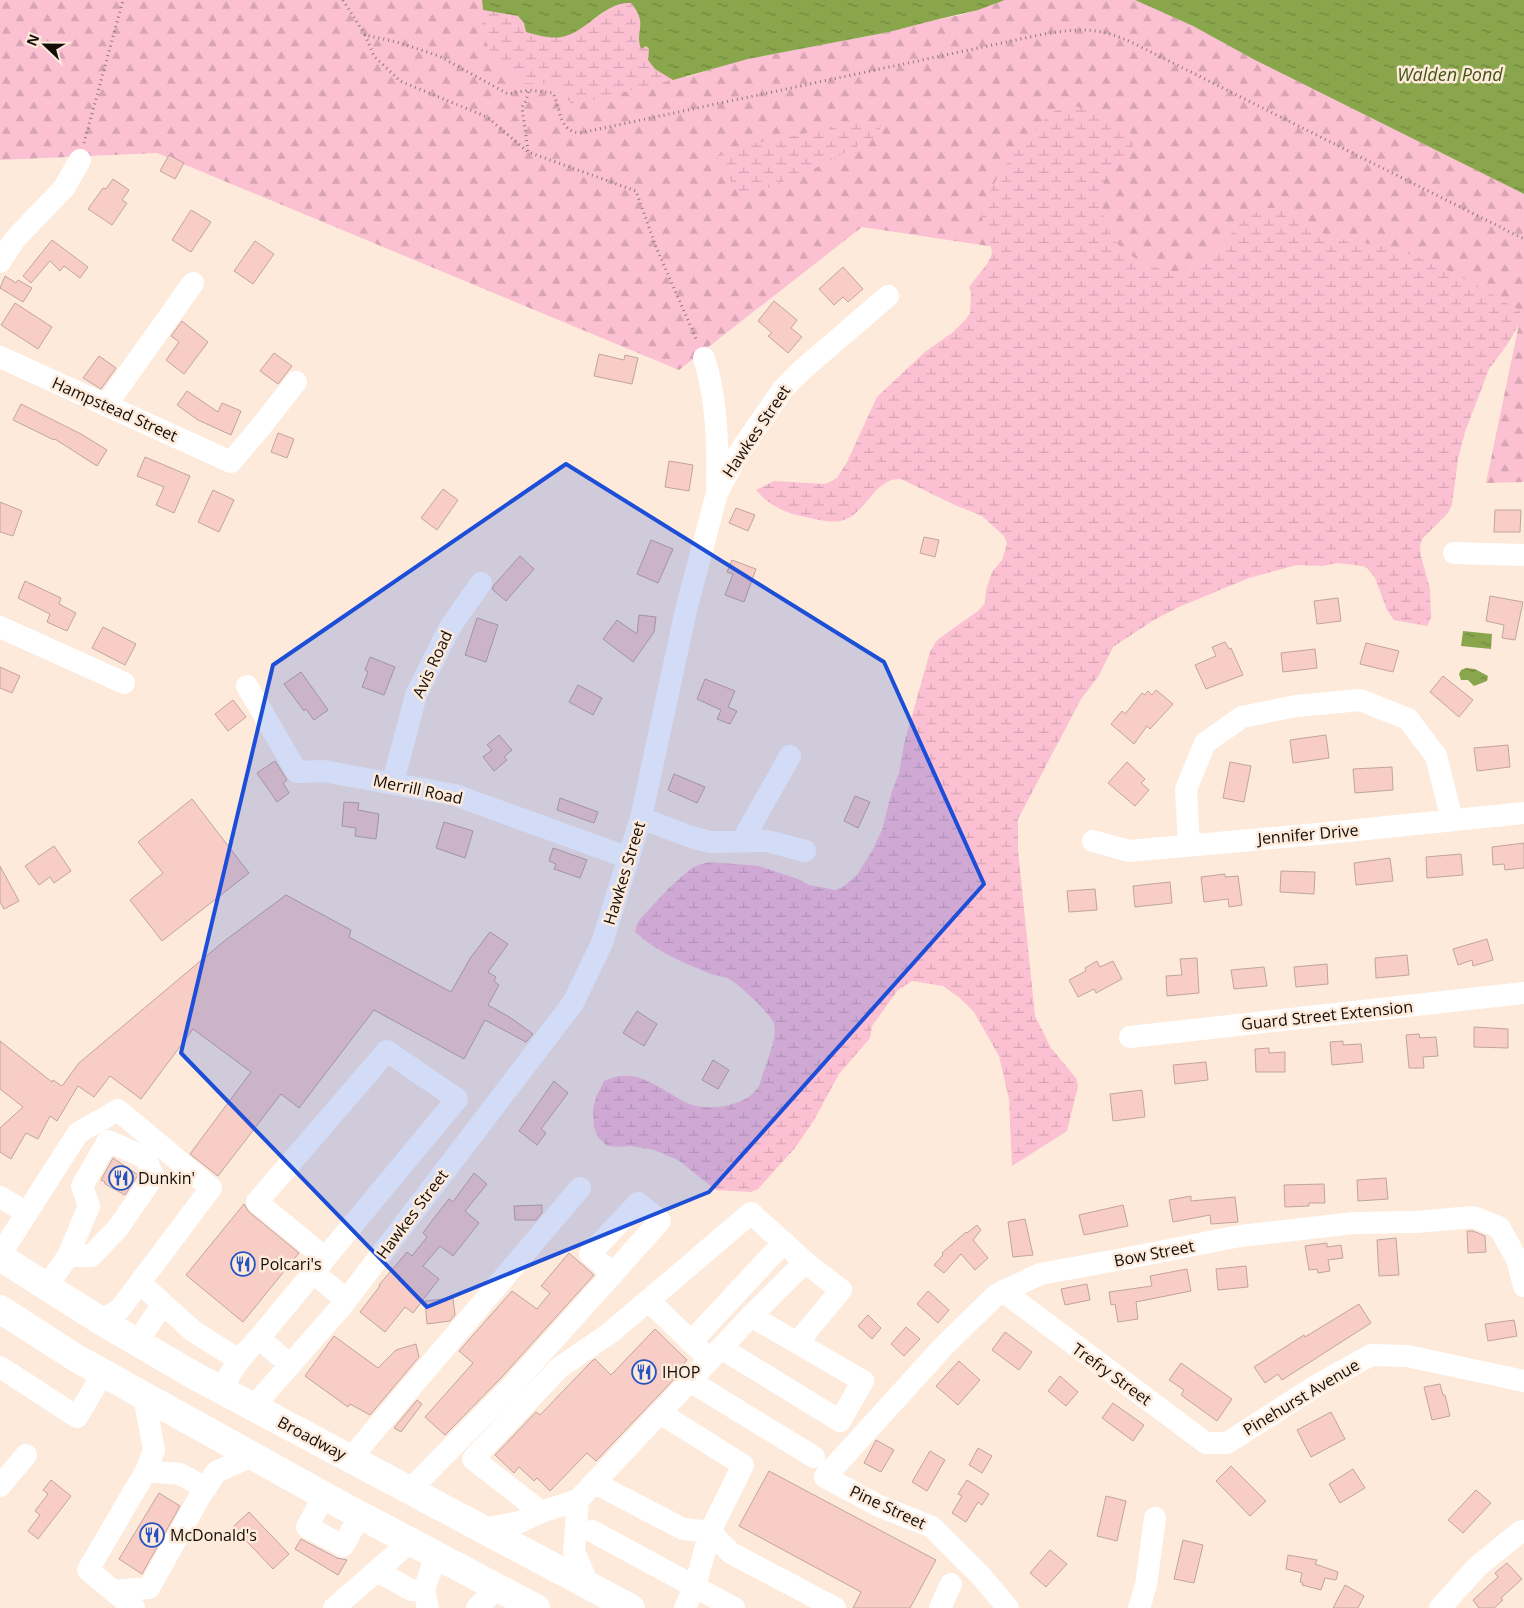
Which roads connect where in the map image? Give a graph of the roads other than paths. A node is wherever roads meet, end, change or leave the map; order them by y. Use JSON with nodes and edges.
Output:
{"nodes":[{"id":1,"x":80,"y":160,"type":"road end"},
{"id":2,"x":0,"y":262,"type":"edge"},
{"id":3,"x":193,"y":283,"type":"dead end"},
{"id":4,"x":888,"y":296,"type":"dead end"},
{"id":5,"x":0,"y":357,"type":"edge"},
{"id":6,"x":704,"y":358,"type":"road end"},
{"id":7,"x":296,"y":382,"type":"dead end"},
{"id":8,"x":106,"y":405,"type":"junction"},
{"id":9,"x":717,"y":493,"type":"junction"},
{"id":10,"x":1454,"y":553,"type":"dead end"},
{"id":11,"x":1524,"y":555,"type":"edge"},
{"id":12,"x":481,"y":583,"type":"dead end"},
{"id":13,"x":0,"y":626,"type":"edge"},
{"id":14,"x":124,"y":683,"type":"dead end"},
{"id":15,"x":247,"y":686,"type":"dead end"},
{"id":16,"x":790,"y":756,"type":"dead end"},
{"id":17,"x":393,"y":782,"type":"junction"},
{"id":18,"x":1524,"y":813,"type":"edge"},
{"id":19,"x":640,"y":818,"type":"junction"},
{"id":20,"x":1452,"y":820,"type":"junction"},
{"id":21,"x":742,"y":841,"type":"junction"},
{"id":22,"x":1093,"y":842,"type":"dead end"},
{"id":23,"x":1189,"y":845,"type":"junction"},
{"id":24,"x":805,"y":851,"type":"dead end"},
{"id":25,"x":629,"y":858,"type":"junction"},
{"id":26,"x":1524,"y":993,"type":"edge"},
{"id":27,"x":1130,"y":1037,"type":"dead end"},
{"id":28,"x":580,"y":1188,"type":"dead end"},
{"id":29,"x":0,"y":1197,"type":"edge"},
{"id":30,"x":26,"y":1212,"type":"junction"},
{"id":31,"x":784,"y":1242,"type":"junction"},
{"id":32,"x":0,"y":1256,"type":"edge"},
{"id":33,"x":68,"y":1256,"type":"junction"},
{"id":34,"x":805,"y":1262,"type":"junction"},
{"id":35,"x":319,"y":1265,"type":"junction"},
{"id":36,"x":612,"y":1274,"type":"dead end"},
{"id":37,"x":140,"y":1283,"type":"junction"},
{"id":38,"x":47,"y":1286,"type":"junction"},
{"id":39,"x":1524,"y":1286,"type":"edge"},
{"id":40,"x":1003,"y":1291,"type":"junction"},
{"id":41,"x":346,"y":1300,"type":"junction"},
{"id":42,"x":648,"y":1300,"type":"junction"},
{"id":43,"x":163,"y":1304,"type":"junction"},
{"id":44,"x":0,"y":1309,"type":"edge"},
{"id":45,"x":751,"y":1316,"type":"junction"},
{"id":46,"x":101,"y":1321,"type":"junction"},
{"id":47,"x":259,"y":1338,"type":"junction"},
{"id":48,"x":137,"y":1342,"type":"junction"},
{"id":49,"x":691,"y":1342,"type":"junction"},
{"id":50,"x":797,"y":1343,"type":"junction"},
{"id":51,"x":715,"y":1354,"type":"junction"},
{"id":52,"x":239,"y":1360,"type":"junction"},
{"id":53,"x":290,"y":1365,"type":"junction"},
{"id":54,"x":0,"y":1367,"type":"edge"},
{"id":55,"x":103,"y":1373,"type":"junction"},
{"id":56,"x":690,"y":1381,"type":"junction"},
{"id":57,"x":1524,"y":1381,"type":"edge"},
{"id":58,"x":220,"y":1389,"type":"junction"},
{"id":59,"x":144,"y":1396,"type":"junction"},
{"id":60,"x":253,"y":1407,"type":"junction"},
{"id":61,"x":660,"y":1413,"type":"junction"},
{"id":62,"x":1227,"y":1443,"type":"joint"},
{"id":63,"x":26,"y":1455,"type":"dead end"},
{"id":64,"x":252,"y":1456,"type":"junction"},
{"id":65,"x":814,"y":1457,"type":"dead end"},
{"id":66,"x":350,"y":1459,"type":"junction"},
{"id":67,"x":146,"y":1471,"type":"junction"},
{"id":68,"x":826,"y":1477,"type":"joint"},
{"id":69,"x":594,"y":1483,"type":"junction"},
{"id":70,"x":0,"y":1486,"type":"edge"},
{"id":71,"x":206,"y":1488,"type":"junction"},
{"id":72,"x":410,"y":1490,"type":"junction"},
{"id":73,"x":324,"y":1496,"type":"junction"},
{"id":74,"x":578,"y":1500,"type":"junction"},
{"id":75,"x":541,"y":1512,"type":"junction"},
{"id":76,"x":360,"y":1515,"type":"junction"},
{"id":77,"x":1155,"y":1518,"type":"dead end"},
{"id":78,"x":482,"y":1529,"type":"junction"},
{"id":79,"x":592,"y":1531,"type":"dead end"},
{"id":80,"x":1524,"y":1531,"type":"edge"},
{"id":81,"x":710,"y":1532,"type":"junction"},
{"id":82,"x":410,"y":1542,"type":"junction"},
{"id":83,"x":436,"y":1555,"type":"junction"},
{"id":84,"x":377,"y":1571,"type":"junction"},
{"id":85,"x":950,"y":1584,"type":"dead end"},
{"id":86,"x":589,"y":1586,"type":"junction"},
{"id":87,"x":695,"y":1586,"type":"junction"},
{"id":88,"x":497,"y":1588,"type":"junction"},
{"id":89,"x":113,"y":1591,"type":"junction"},
{"id":90,"x":150,"y":1598,"type":"edge"},
{"id":91,"x":426,"y":1599,"type":"edge"},
{"id":92,"x":348,"y":1603,"type":"edge"},
{"id":93,"x":134,"y":1608,"type":"edge"},
{"id":94,"x":477,"y":1608,"type":"edge"},
{"id":95,"x":536,"y":1608,"type":"edge"},
{"id":96,"x":631,"y":1608,"type":"edge"},
{"id":97,"x":685,"y":1608,"type":"edge"},
{"id":98,"x":734,"y":1608,"type":"edge"},
{"id":99,"x":835,"y":1608,"type":"edge"},
{"id":100,"x":940,"y":1608,"type":"edge"},
{"id":101,"x":1008,"y":1608,"type":"edge"},
{"id":102,"x":1139,"y":1608,"type":"edge"},
{"id":103,"x":1440,"y":1608,"type":"edge"}],
"edges":[{"from":1,"to":2,"type":"street"},
{"from":3,"to":8,"type":"street"},
{"from":4,"to":9,"type":"street","name":"Hawkes Street"},
{"from":5,"to":8,"type":"street","name":"Hampstead Street"},
{"from":6,"to":9,"type":"street"},
{"from":7,"to":8,"type":"street","name":"Hampstead Street"},
{"from":9,"to":19,"type":"street","name":"Hawkes Street"},
{"from":10,"to":11,"type":"street"},
{"from":12,"to":17,"type":"street","name":"Avis Road"},
{"from":13,"to":14,"type":"street"},
{"from":15,"to":17,"type":"street","name":"Merrill Road"},
{"from":16,"to":21,"type":"street"},
{"from":17,"to":25,"type":"street","name":"Merrill Road"},
{"from":18,"to":20,"type":"street","name":"Jennifer Drive"},
{"from":19,"to":21,"type":"street"},
{"from":19,"to":25,"type":"street","name":"Hawkes Street"},
{"from":20,"to":23,"type":"street","name":"Jennifer Drive"},
{"from":20,"to":23,"type":"street"},
{"from":21,"to":24,"type":"street"},
{"from":22,"to":23,"type":"street","name":"Jennifer Drive"},
{"from":25,"to":41,"type":"street","name":"Hawkes Street"},
{"from":26,"to":27,"type":"street","name":"Guard Street Extension"},
{"from":28,"to":66,"type":"street"},
{"from":29,"to":30,"type":"street"},
{"from":30,"to":32,"type":"street"},
{"from":30,"to":37,"type":"street"},
{"from":31,"to":34,"type":"street"},
{"from":31,"to":42,"type":"street"},
{"from":31,"to":49,"type":"street"},
{"from":32,"to":38,"type":"highway","name":"Broadway"},
{"from":33,"to":33,"type":"street"},
{"from":33,"to":38,"type":"street"},
{"from":34,"to":45,"type":"street"},
{"from":34,"to":50,"type":"street"},
{"from":35,"to":35,"type":"street"},
{"from":35,"to":41,"type":"street"},
{"from":35,"to":47,"type":"street"},
{"from":36,"to":72,"type":"street"},
{"from":37,"to":43,"type":"street"},
{"from":37,"to":46,"type":"street"},
{"from":38,"to":46,"type":"highway","name":"Broadway"},
{"from":39,"to":40,"type":"street","name":"Bow Street"},
{"from":40,"to":62,"type":"street","name":"Trefry Street"},
{"from":40,"to":68,"type":"street","name":"Bow Street"},
{"from":41,"to":53,"type":"street","name":"Hawkes Street"},
{"from":42,"to":49,"type":"street"},
{"from":42,"to":75,"type":"street"},
{"from":43,"to":48,"type":"street"},
{"from":43,"to":52,"type":"street"},
{"from":44,"to":55,"type":"highway"},
{"from":45,"to":50,"type":"street"},
{"from":45,"to":51,"type":"street"},
{"from":46,"to":48,"type":"highway","name":"Broadway"},
{"from":47,"to":52,"type":"street"},
{"from":47,"to":53,"type":"street"},
{"from":48,"to":58,"type":"highway","name":"Broadway"},
{"from":49,"to":51,"type":"street"},
{"from":50,"to":51,"type":"street"},
{"from":51,"to":56,"type":"street"},
{"from":52,"to":58,"type":"street"},
{"from":53,"to":60,"type":"street","name":"Hawkes Street"},
{"from":54,"to":55,"type":"street"},
{"from":55,"to":59,"type":"highway"},
{"from":56,"to":61,"type":"street"},
{"from":56,"to":65,"type":"street"},
{"from":57,"to":62,"type":"street","name":"Pinehurst Avenue"},
{"from":58,"to":60,"type":"highway","name":"Broadway"},
{"from":59,"to":64,"type":"highway"},
{"from":59,"to":67,"type":"street"},
{"from":60,"to":66,"type":"highway","name":"Broadway"},
{"from":61,"to":69,"type":"street"},
{"from":61,"to":81,"type":"street"},
{"from":63,"to":70,"type":"street"},
{"from":64,"to":71,"type":"street"},
{"from":64,"to":73,"type":"highway"},
{"from":66,"to":72,"type":"highway","name":"Broadway"},
{"from":67,"to":71,"type":"street"},
{"from":67,"to":89,"type":"street"},
{"from":68,"to":101,"type":"street","name":"Pine Street"},
{"from":69,"to":74,"type":"street"},
{"from":69,"to":81,"type":"street"},
{"from":71,"to":90,"type":"street"},
{"from":72,"to":78,"type":"highway","name":"Broadway"},
{"from":73,"to":76,"type":"highway"},
{"from":73,"to":76,"type":"street"},
{"from":74,"to":75,"type":"street"},
{"from":74,"to":86,"type":"street"},
{"from":75,"to":78,"type":"street"},
{"from":76,"to":82,"type":"highway"},
{"from":77,"to":102,"type":"street"},
{"from":78,"to":86,"type":"highway","name":"Broadway"},
{"from":79,"to":87,"type":"street"},
{"from":80,"to":103,"type":"street"},
{"from":81,"to":87,"type":"street"},
{"from":81,"to":99,"type":"street"},
{"from":82,"to":83,"type":"highway"},
{"from":82,"to":84,"type":"street"},
{"from":83,"to":88,"type":"highway"},
{"from":83,"to":91,"type":"street"},
{"from":84,"to":91,"type":"street"},
{"from":84,"to":92,"type":"street"},
{"from":85,"to":100,"type":"street"},
{"from":86,"to":96,"type":"highway","name":"Broadway"},
{"from":87,"to":97,"type":"street"},
{"from":87,"to":98,"type":"street"},
{"from":88,"to":94,"type":"street"},
{"from":88,"to":95,"type":"highway"},
{"from":89,"to":90,"type":"street"},
{"from":89,"to":93,"type":"street"}]}
